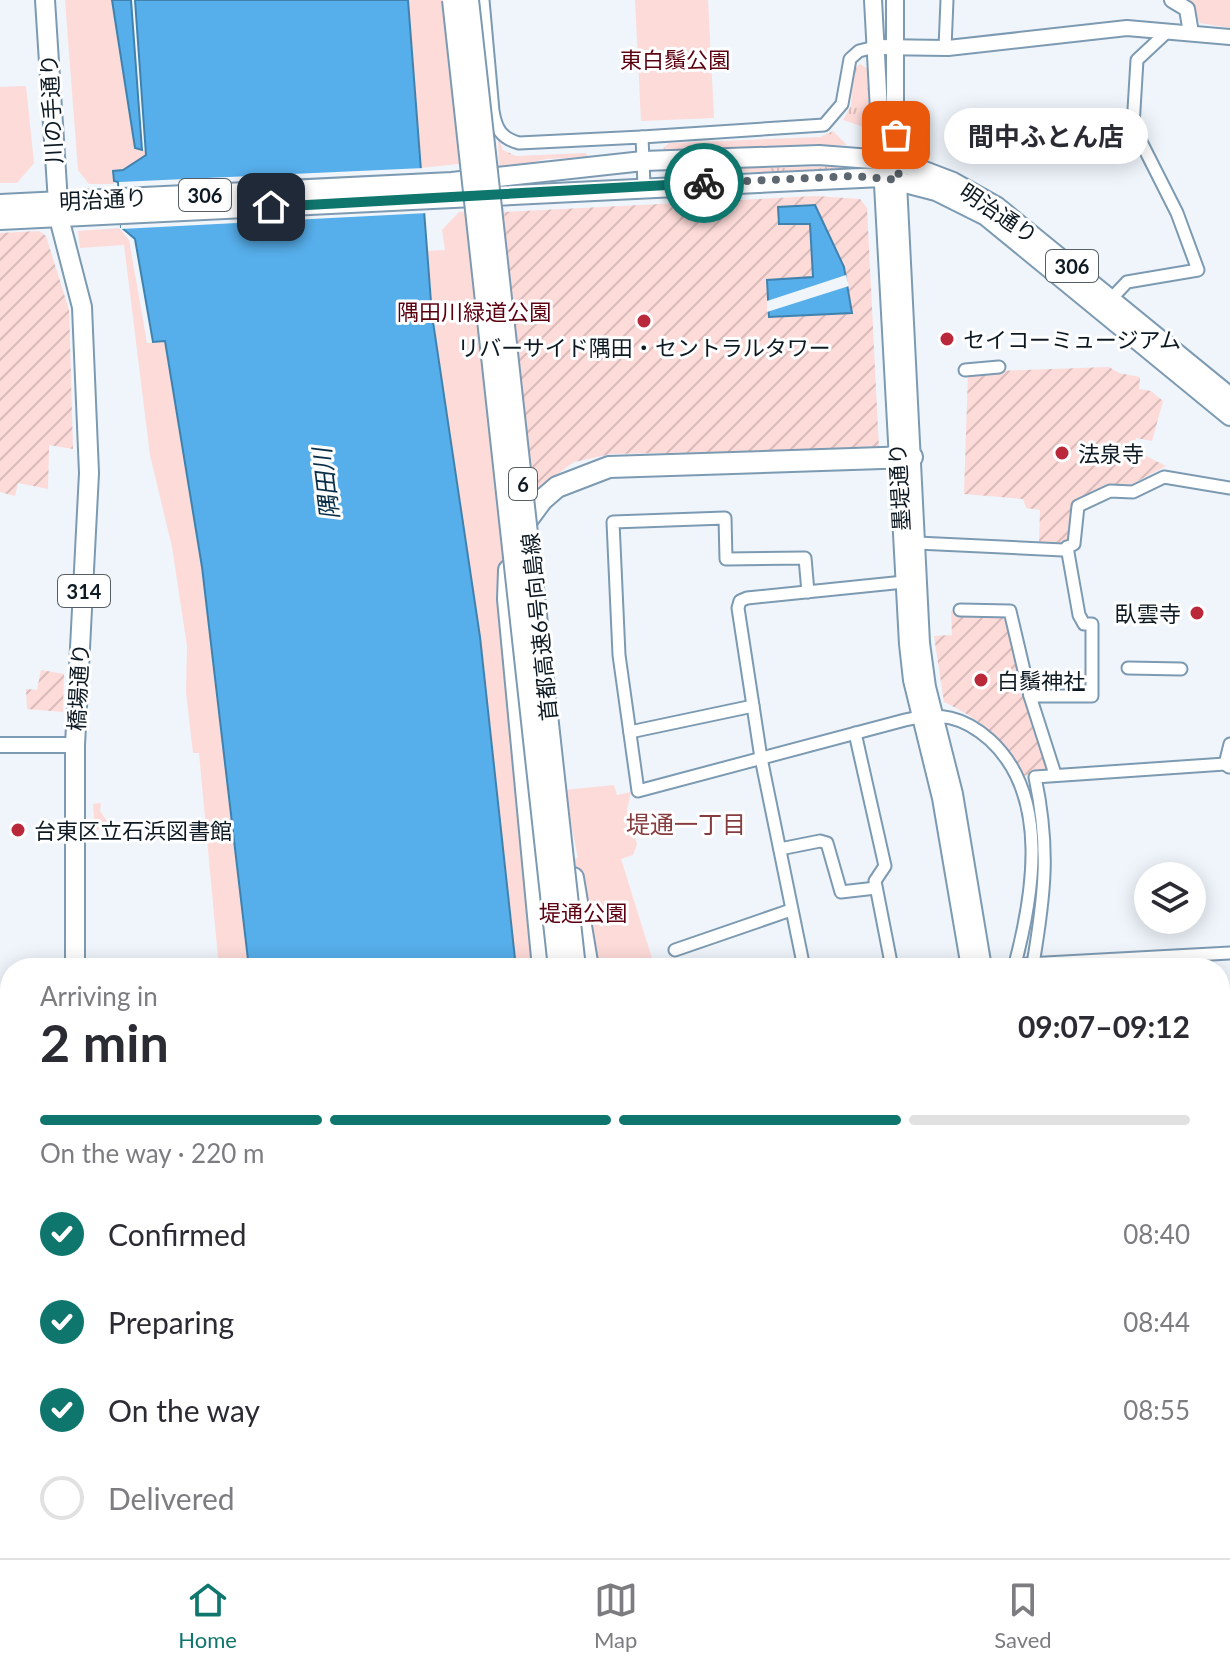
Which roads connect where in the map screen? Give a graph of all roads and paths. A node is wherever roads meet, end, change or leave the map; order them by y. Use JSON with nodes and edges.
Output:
{"nodes":[{"id":1,"x":45,"y":0,"type":"edge"},
{"id":2,"x":453,"y":0,"type":"edge"},
{"id":3,"x":468,"y":0,"type":"edge"},
{"id":4,"x":483,"y":0,"type":"edge"},
{"id":5,"x":873,"y":0,"type":"edge"},
{"id":6,"x":895,"y":0,"type":"edge"},
{"id":7,"x":947,"y":0,"type":"edge"},
{"id":8,"x":1172,"y":0,"type":"edge"},
{"id":9,"x":1168,"y":31,"type":"junction"},
{"id":10,"x":1191,"y":33,"type":"junction"},
{"id":11,"x":1230,"y":37,"type":"edge"},
{"id":12,"x":894,"y":46,"type":"junction"},
{"id":13,"x":875,"y":47,"type":"junction"},
{"id":14,"x":945,"y":48,"type":"junction"},
{"id":15,"x":642,"y":137,"type":"junction"},
{"id":16,"x":643,"y":161,"type":"junction"},
{"id":17,"x":890,"y":169,"type":"junction"},
{"id":18,"x":644,"y":186,"type":"junction"},
{"id":19,"x":452,"y":190,"type":"junction"},
{"id":20,"x":0,"y":204,"type":"edge"},
{"id":21,"x":58,"y":210,"type":"junction"},
{"id":22,"x":0,"y":220,"type":"edge"},
{"id":23,"x":1111,"y":299,"type":"junction"},
{"id":24,"x":999,"y":367,"type":"dead end"},
{"id":25,"x":965,"y":370,"type":"dead end"},
{"id":26,"x":1230,"y":397,"type":"edge"},
{"id":27,"x":1230,"y":416,"type":"edge"},
{"id":28,"x":904,"y":457,"type":"junction"},
{"id":29,"x":1230,"y":488,"type":"edge"},
{"id":30,"x":917,"y":543,"type":"junction"},
{"id":31,"x":1067,"y":547,"type":"junction"},
{"id":32,"x":904,"y":582,"type":"junction"},
{"id":33,"x":808,"y":592,"type":"junction"},
{"id":34,"x":960,"y":610,"type":"dead end"},
{"id":35,"x":1128,"y":668,"type":"dead end"},
{"id":36,"x":1181,"y":669,"type":"dead end"},
{"id":37,"x":1030,"y":696,"type":"junction"},
{"id":38,"x":753,"y":706,"type":"junction"},
{"id":39,"x":928,"y":716,"type":"junction"},
{"id":40,"x":630,"y":732,"type":"junction"},
{"id":41,"x":855,"y":733,"type":"junction"},
{"id":42,"x":1230,"y":744,"type":"edge"},
{"id":43,"x":0,"y":745,"type":"edge"},
{"id":44,"x":75,"y":745,"type":"junction"},
{"id":45,"x":761,"y":758,"type":"junction"},
{"id":46,"x":1228,"y":766,"type":"edge"},
{"id":47,"x":1055,"y":774,"type":"junction"},
{"id":48,"x":559,"y":812,"type":"junction"},
{"id":49,"x":780,"y":849,"type":"junction"},
{"id":50,"x":876,"y":888,"type":"junction"},
{"id":51,"x":791,"y":910,"type":"junction"},
{"id":52,"x":675,"y":950,"type":"dead end"},
{"id":53,"x":1230,"y":953,"type":"edge"},
{"id":54,"x":75,"y":958,"type":"edge"},
{"id":55,"x":542,"y":958,"type":"edge"},
{"id":56,"x":558,"y":958,"type":"edge"},
{"id":57,"x":574,"y":958,"type":"edge"},
{"id":58,"x":586,"y":958,"type":"edge"},
{"id":59,"x":802,"y":958,"type":"edge"},
{"id":60,"x":890,"y":958,"type":"edge"},
{"id":61,"x":968,"y":958,"type":"edge"},
{"id":62,"x":981,"y":958,"type":"edge"},
{"id":63,"x":1016,"y":958,"type":"edge"},
{"id":64,"x":1034,"y":958,"type":"edge"},
{"id":65,"x":1191,"y":958,"type":"edge"},
{"id":66,"x":907,"y":1558,"type":"edge"},
{"id":67,"x":916,"y":1558,"type":"edge"}],
"edges":[{"from":1,"to":21,"type":"main road","name":"川の手通り","number":"314"},
{"from":2,"to":56,"type":"highway","name":"首都高速6号向島線","number":"6","bridge":true},
{"from":3,"to":48,"type":"highway","name":"首都高速6号向島線","number":"6","bridge":true},
{"from":4,"to":15,"type":"street"},
{"from":5,"to":13,"type":"main road","name":"墨堤通り"},
{"from":6,"to":12,"type":"main road","name":"墨堤通り"},
{"from":7,"to":14,"type":"street"},
{"from":8,"to":10,"type":"street"},
{"from":9,"to":10,"type":"street"},
{"from":9,"to":14,"type":"street"},
{"from":9,"to":23,"type":"street"},
{"from":10,"to":11,"type":"street"},
{"from":12,"to":13,"type":"street"},
{"from":12,"to":14,"type":"street"},
{"from":12,"to":17,"type":"main road","name":"墨堤通り"},
{"from":13,"to":15,"type":"street"},
{"from":13,"to":17,"type":"main road","name":"墨堤通り"},
{"from":15,"to":16,"type":"street"},
{"from":16,"to":17,"type":"main road","name":"明治通り","number":"306"},
{"from":16,"to":18,"type":"street"},
{"from":16,"to":19,"type":"main road","name":"明治通り","number":"306"},
{"from":17,"to":18,"type":"main road","name":"明治通り","number":"306"},
{"from":17,"to":23,"type":"main road","name":"明治通り","number":"306"},
{"from":17,"to":27,"type":"main road","name":"明治通り","number":"306"},
{"from":17,"to":28,"type":"main road","name":"墨堤通り"},
{"from":18,"to":19,"type":"main road","name":"明治通り","number":"306"},
{"from":19,"to":21,"type":"main road","name":"明治通り","number":"306"},
{"from":20,"to":21,"type":"main road","name":"明治通り","number":"306"},
{"from":21,"to":22,"type":"main road","name":"明治通り","number":"306"},
{"from":21,"to":44,"type":"main road","name":"橋場通り","number":"314"},
{"from":23,"to":26,"type":"main road","name":"明治通り","number":"306"},
{"from":24,"to":25,"type":"street"},
{"from":28,"to":30,"type":"main road","name":"墨堤通り"},
{"from":28,"to":32,"type":"main road","name":"墨堤通り"},
{"from":28,"to":55,"type":"highway","bridge":true},
{"from":29,"to":31,"type":"street"},
{"from":30,"to":31,"type":"street"},
{"from":30,"to":39,"type":"main road","name":"墨堤通り"},
{"from":31,"to":37,"type":"street"},
{"from":32,"to":33,"type":"street"},
{"from":32,"to":39,"type":"main road","name":"墨堤通り"},
{"from":33,"to":38,"type":"street"},
{"from":33,"to":40,"type":"street"},
{"from":34,"to":37,"type":"street"},
{"from":35,"to":36,"type":"street"},
{"from":37,"to":47,"type":"street"},
{"from":38,"to":40,"type":"street"},
{"from":38,"to":45,"type":"street"},
{"from":39,"to":41,"type":"street"},
{"from":39,"to":61,"type":"main road","name":"墨堤通り"},
{"from":39,"to":62,"type":"main road","name":"墨堤通り"},
{"from":39,"to":63,"type":"street"},
{"from":40,"to":45,"type":"street"},
{"from":41,"to":45,"type":"street"},
{"from":41,"to":50,"type":"street"},
{"from":42,"to":46,"type":"street"},
{"from":43,"to":44,"type":"street"},
{"from":44,"to":54,"type":"main road","name":"橋場通り","number":"314"},
{"from":45,"to":49,"type":"street"},
{"from":46,"to":47,"type":"street"},
{"from":47,"to":64,"type":"street"},
{"from":48,"to":57,"type":"highway","name":"首都高速6号向島線","number":"6","bridge":true},
{"from":48,"to":58,"type":"highway","bridge":true},
{"from":49,"to":50,"type":"street"},
{"from":49,"to":51,"type":"street"},
{"from":50,"to":60,"type":"street"},
{"from":51,"to":52,"type":"street"},
{"from":51,"to":59,"type":"street"},
{"from":53,"to":65,"type":"street"},
{"from":66,"to":67,"type":"street"}]}
